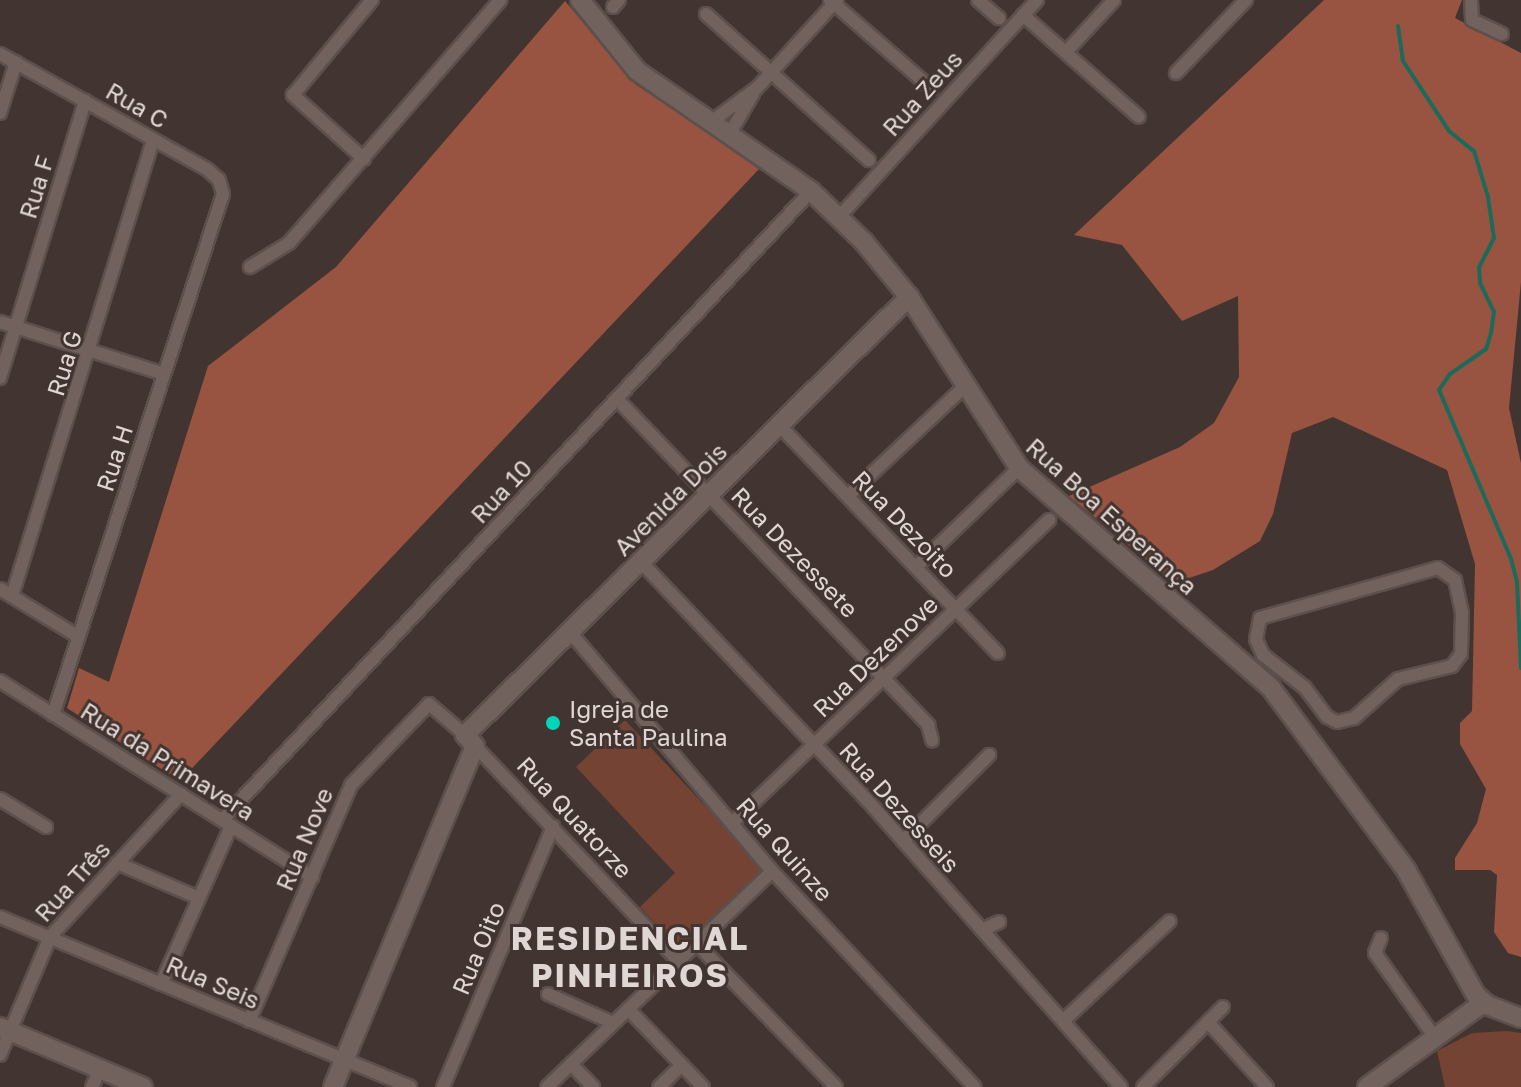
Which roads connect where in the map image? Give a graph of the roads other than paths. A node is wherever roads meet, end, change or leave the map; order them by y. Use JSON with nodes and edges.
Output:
{"nodes":[{"id":1,"x":372,"y":0,"type":"edge"},
{"id":2,"x":500,"y":0,"type":"edge"},
{"id":3,"x":580,"y":0,"type":"edge"},
{"id":4,"x":978,"y":0,"type":"edge"},
{"id":5,"x":1037,"y":0,"type":"edge"},
{"id":6,"x":1114,"y":0,"type":"edge"},
{"id":7,"x":1246,"y":0,"type":"edge"},
{"id":8,"x":1471,"y":0,"type":"edge"},
{"id":9,"x":834,"y":1,"type":"edge"},
{"id":10,"x":706,"y":14,"type":"dead end"},
{"id":11,"x":1023,"y":15,"type":"junction"},
{"id":12,"x":999,"y":18,"type":"dead end"},
{"id":13,"x":1502,"y":34,"type":"dead end"},
{"id":14,"x":1066,"y":52,"type":"junction"},
{"id":15,"x":0,"y":54,"type":"edge"},
{"id":16,"x":16,"y":62,"type":"junction"},
{"id":17,"x":770,"y":73,"type":"junction"},
{"id":18,"x":1176,"y":73,"type":"dead end"},
{"id":19,"x":757,"y":88,"type":"junction"},
{"id":20,"x":932,"y":89,"type":"dead end"},
{"id":21,"x":85,"y":101,"type":"junction"},
{"id":22,"x":0,"y":113,"type":"edge"},
{"id":23,"x":1139,"y":117,"type":"dead end"},
{"id":24,"x":711,"y":122,"type":"junction"},
{"id":25,"x":729,"y":135,"type":"junction"},
{"id":26,"x":153,"y":140,"type":"junction"},
{"id":27,"x":364,"y":159,"type":"junction"},
{"id":28,"x":869,"y":160,"type":"dead end"},
{"id":29,"x":811,"y":191,"type":"junction"},
{"id":30,"x":217,"y":214,"type":"joint"},
{"id":31,"x":839,"y":217,"type":"junction"},
{"id":32,"x":250,"y":267,"type":"dead end"},
{"id":33,"x":909,"y":297,"type":"junction"},
{"id":34,"x":0,"y":322,"type":"edge"},
{"id":35,"x":17,"y":327,"type":"junction"},
{"id":36,"x":92,"y":351,"type":"junction"},
{"id":37,"x":164,"y":374,"type":"junction"},
{"id":38,"x":0,"y":378,"type":"edge"},
{"id":39,"x":963,"y":388,"type":"junction"},
{"id":40,"x":617,"y":399,"type":"junction"},
{"id":41,"x":779,"y":425,"type":"junction"},
{"id":42,"x":1019,"y":468,"type":"junction"},
{"id":43,"x":710,"y":494,"type":"junction"},
{"id":44,"x":848,"y":496,"type":"junction"},
{"id":45,"x":1049,"y":520,"type":"dead end"},
{"id":46,"x":641,"y":562,"type":"junction"},
{"id":47,"x":916,"y":567,"type":"junction"},
{"id":48,"x":0,"y":589,"type":"edge"},
{"id":49,"x":12,"y":596,"type":"junction"},
{"id":50,"x":956,"y":609,"type":"junction"},
{"id":51,"x":570,"y":632,"type":"junction"},
{"id":52,"x":79,"y":637,"type":"junction"},
{"id":53,"x":998,"y":653,"type":"dead end"},
{"id":54,"x":1452,"y":666,"type":"joint"},
{"id":55,"x":884,"y":678,"type":"junction"},
{"id":56,"x":0,"y":681,"type":"edge"},
{"id":57,"x":437,"y":706,"type":"joint"},
{"id":58,"x":53,"y":715,"type":"junction"},
{"id":59,"x":932,"y":740,"type":"dead end"},
{"id":60,"x":470,"y":741,"type":"junction"},
{"id":61,"x":814,"y":745,"type":"junction"},
{"id":62,"x":989,"y":755,"type":"dead end"},
{"id":63,"x":181,"y":794,"type":"junction"},
{"id":64,"x":0,"y":799,"type":"edge"},
{"id":65,"x":226,"y":823,"type":"junction"},
{"id":66,"x":732,"y":823,"type":"junction"},
{"id":67,"x":553,"y":826,"type":"junction"},
{"id":68,"x":46,"y":827,"type":"dead end"},
{"id":69,"x":903,"y":841,"type":"junction"},
{"id":70,"x":117,"y":863,"type":"junction"},
{"id":71,"x":772,"y":871,"type":"junction"},
{"id":72,"x":313,"y":877,"type":"junction"},
{"id":73,"x":957,"y":878,"type":"dead end"},
{"id":74,"x":943,"y":886,"type":"junction"},
{"id":75,"x":199,"y":898,"type":"junction"},
{"id":76,"x":0,"y":917,"type":"edge"},
{"id":77,"x":1170,"y":921,"type":"dead end"},
{"id":78,"x":999,"y":922,"type":"dead end"},
{"id":79,"x":982,"y":930,"type":"junction"},
{"id":80,"x":50,"y":937,"type":"junction"},
{"id":81,"x":1381,"y":938,"type":"dead end"},
{"id":82,"x":696,"y":943,"type":"junction"},
{"id":83,"x":678,"y":961,"type":"junction"},
{"id":84,"x":161,"y":984,"type":"junction"},
{"id":85,"x":548,"y":994,"type":"dead end"},
{"id":86,"x":1483,"y":1003,"type":"junction"},
{"id":87,"x":1223,"y":1007,"type":"dead end"},
{"id":88,"x":628,"y":1009,"type":"junction"},
{"id":89,"x":1521,"y":1018,"type":"edge"},
{"id":90,"x":249,"y":1021,"type":"junction"},
{"id":91,"x":1063,"y":1021,"type":"junction"},
{"id":92,"x":1208,"y":1022,"type":"junction"},
{"id":93,"x":613,"y":1023,"type":"junction"},
{"id":94,"x":5,"y":1029,"type":"edge"},
{"id":95,"x":1433,"y":1035,"type":"junction"},
{"id":96,"x":0,"y":1055,"type":"edge"},
{"id":97,"x":345,"y":1061,"type":"junction"},
{"id":98,"x":571,"y":1064,"type":"junction"},
{"id":99,"x":682,"y":1065,"type":"junction"},
{"id":100,"x":100,"y":1069,"type":"junction"},
{"id":101,"x":92,"y":1087,"type":"edge"},
{"id":102,"x":143,"y":1087,"type":"edge"},
{"id":103,"x":333,"y":1087,"type":"edge"},
{"id":104,"x":410,"y":1087,"type":"edge"},
{"id":105,"x":443,"y":1087,"type":"edge"},
{"id":106,"x":547,"y":1087,"type":"edge"},
{"id":107,"x":593,"y":1087,"type":"edge"},
{"id":108,"x":659,"y":1087,"type":"edge"},
{"id":109,"x":703,"y":1087,"type":"edge"},
{"id":110,"x":836,"y":1087,"type":"edge"},
{"id":111,"x":975,"y":1087,"type":"edge"},
{"id":112,"x":1121,"y":1087,"type":"edge"},
{"id":113,"x":1143,"y":1087,"type":"edge"},
{"id":114,"x":1267,"y":1087,"type":"edge"},
{"id":115,"x":1367,"y":1087,"type":"edge"}],
"edges":[{"from":1,"to":27,"type":"street"},
{"from":2,"to":27,"type":"street"},
{"from":3,"to":24,"type":"main road","name":"Rua Boa Esperança"},
{"from":4,"to":12,"type":"street"},
{"from":5,"to":11,"type":"street","name":"Rua Zeus"},
{"from":6,"to":14,"type":"street"},
{"from":7,"to":18,"type":"street"},
{"from":8,"to":13,"type":"street"},
{"from":9,"to":17,"type":"street"},
{"from":9,"to":20,"type":"street"},
{"from":10,"to":17,"type":"street"},
{"from":11,"to":14,"type":"street"},
{"from":11,"to":31,"type":"street","name":"Rua Zeus"},
{"from":14,"to":23,"type":"street"},
{"from":15,"to":16,"type":"street","name":"Rua C"},
{"from":16,"to":21,"type":"street","name":"Rua C"},
{"from":16,"to":22,"type":"street"},
{"from":17,"to":19,"type":"street"},
{"from":17,"to":28,"type":"street"},
{"from":19,"to":24,"type":"street"},
{"from":19,"to":25,"type":"street"},
{"from":21,"to":26,"type":"street","name":"Rua C"},
{"from":21,"to":35,"type":"street","name":"Rua F"},
{"from":24,"to":25,"type":"main road","name":"Rua Boa Esperança"},
{"from":25,"to":29,"type":"main road","name":"Rua Boa Esperança"},
{"from":26,"to":30,"type":"street","name":"Rua C"},
{"from":26,"to":36,"type":"street","name":"Rua G"},
{"from":27,"to":32,"type":"street"},
{"from":29,"to":31,"type":"main road","name":"Rua Boa Esperança"},
{"from":29,"to":40,"type":"street","name":"Rua 10"},
{"from":30,"to":37,"type":"street","name":"Rua H"},
{"from":31,"to":33,"type":"main road","name":"Rua Boa Esperança"},
{"from":33,"to":39,"type":"main road","name":"Rua Boa Esperança"},
{"from":33,"to":41,"type":"main road","name":"Avenida Dois"},
{"from":34,"to":35,"type":"street"},
{"from":35,"to":36,"type":"street"},
{"from":35,"to":38,"type":"street","name":"Rua F"},
{"from":36,"to":37,"type":"street"},
{"from":36,"to":49,"type":"street","name":"Rua G"},
{"from":37,"to":52,"type":"street","name":"Rua H"},
{"from":39,"to":42,"type":"main road","name":"Rua Boa Esperança"},
{"from":39,"to":44,"type":"street"},
{"from":40,"to":43,"type":"street","name":"Rua Dezessete"},
{"from":40,"to":65,"type":"street","name":"Rua 10"},
{"from":41,"to":43,"type":"main road","name":"Avenida Dois"},
{"from":41,"to":44,"type":"street","name":"Rua Dezoito"},
{"from":42,"to":47,"type":"street"},
{"from":42,"to":86,"type":"main road","name":"Rua Boa Esperança"},
{"from":43,"to":46,"type":"main road","name":"Avenida Dois"},
{"from":43,"to":55,"type":"street","name":"Rua Dezessete"},
{"from":44,"to":47,"type":"street","name":"Rua Dezoito"},
{"from":45,"to":50,"type":"street","name":"Rua Dezenove"},
{"from":46,"to":51,"type":"main road","name":"Avenida Dois"},
{"from":46,"to":61,"type":"street","name":"Rua Dezesseis"},
{"from":47,"to":50,"type":"street","name":"Rua Dezoito"},
{"from":48,"to":49,"type":"street"},
{"from":49,"to":52,"type":"street"},
{"from":50,"to":53,"type":"street","name":"Rua Dezoito"},
{"from":50,"to":55,"type":"street","name":"Rua Dezenove"},
{"from":51,"to":60,"type":"main road","name":"Avenida Dois"},
{"from":51,"to":66,"type":"street","name":"Rua Quinze"},
{"from":52,"to":58,"type":"street","name":"Rua H"},
{"from":54,"to":54,"type":"street"},
{"from":55,"to":59,"type":"street","name":"Rua Dezessete"},
{"from":55,"to":61,"type":"street","name":"Rua Dezenove"},
{"from":56,"to":58,"type":"street","name":"Rua da Primavera"},
{"from":57,"to":60,"type":"street","name":"Rua Quatorze"},
{"from":57,"to":72,"type":"street","name":"Rua Nove"},
{"from":58,"to":63,"type":"street","name":"Rua da Primavera"},
{"from":60,"to":67,"type":"street","name":"Rua Quatorze"},
{"from":60,"to":97,"type":"main road","name":"Avenida Dois"},
{"from":61,"to":66,"type":"street","name":"Rua Dezenove"},
{"from":61,"to":69,"type":"street","name":"Rua Dezesseis"},
{"from":62,"to":69,"type":"street"},
{"from":63,"to":65,"type":"street","name":"Rua da Primavera"},
{"from":63,"to":70,"type":"street","name":"Rua Três"},
{"from":64,"to":68,"type":"street"},
{"from":65,"to":72,"type":"street","name":"Rua da Primavera"},
{"from":65,"to":75,"type":"street","name":"Rua 10"},
{"from":66,"to":71,"type":"street","name":"Rua Quinze"},
{"from":67,"to":83,"type":"street","name":"Rua Quatorze"},
{"from":67,"to":105,"type":"street","name":"Rua Oito"},
{"from":69,"to":74,"type":"street","name":"Rua Dezesseis"},
{"from":70,"to":75,"type":"street"},
{"from":70,"to":80,"type":"street","name":"Rua Três"},
{"from":71,"to":82,"type":"street"},
{"from":71,"to":111,"type":"street","name":"Rua Quinze"},
{"from":72,"to":90,"type":"street","name":"Rua Nove"},
{"from":73,"to":74,"type":"street"},
{"from":74,"to":79,"type":"street","name":"Rua Dezesseis"},
{"from":75,"to":84,"type":"street","name":"Rua 10"},
{"from":76,"to":80,"type":"street","name":"Rua Seis"},
{"from":77,"to":91,"type":"street"},
{"from":78,"to":79,"type":"street"},
{"from":79,"to":91,"type":"street","name":"Rua Dezesseis"},
{"from":80,"to":84,"type":"street","name":"Rua Seis"},
{"from":80,"to":94,"type":"street","name":"Rua Três"},
{"from":81,"to":95,"type":"street"},
{"from":82,"to":83,"type":"street"},
{"from":82,"to":110,"type":"street"},
{"from":83,"to":88,"type":"street"},
{"from":84,"to":90,"type":"street","name":"Rua Seis"},
{"from":85,"to":93,"type":"street"},
{"from":86,"to":89,"type":"main road"},
{"from":86,"to":95,"type":"main road"},
{"from":87,"to":92,"type":"street"},
{"from":88,"to":93,"type":"street"},
{"from":88,"to":99,"type":"street"},
{"from":90,"to":97,"type":"street","name":"Rua Seis"},
{"from":91,"to":112,"type":"street","name":"Rua Dezesseis"},
{"from":92,"to":113,"type":"street"},
{"from":92,"to":114,"type":"street"},
{"from":93,"to":98,"type":"street"},
{"from":94,"to":96,"type":"street","name":"Rua Três"},
{"from":94,"to":100,"type":"main road"},
{"from":95,"to":115,"type":"main road"},
{"from":97,"to":103,"type":"main road","name":"Avenida Dois"},
{"from":97,"to":104,"type":"street","name":"Rua Seis"},
{"from":98,"to":106,"type":"street"},
{"from":98,"to":107,"type":"street"},
{"from":99,"to":108,"type":"street"},
{"from":99,"to":109,"type":"street"},
{"from":100,"to":101,"type":"street"},
{"from":100,"to":102,"type":"main road"}]}
